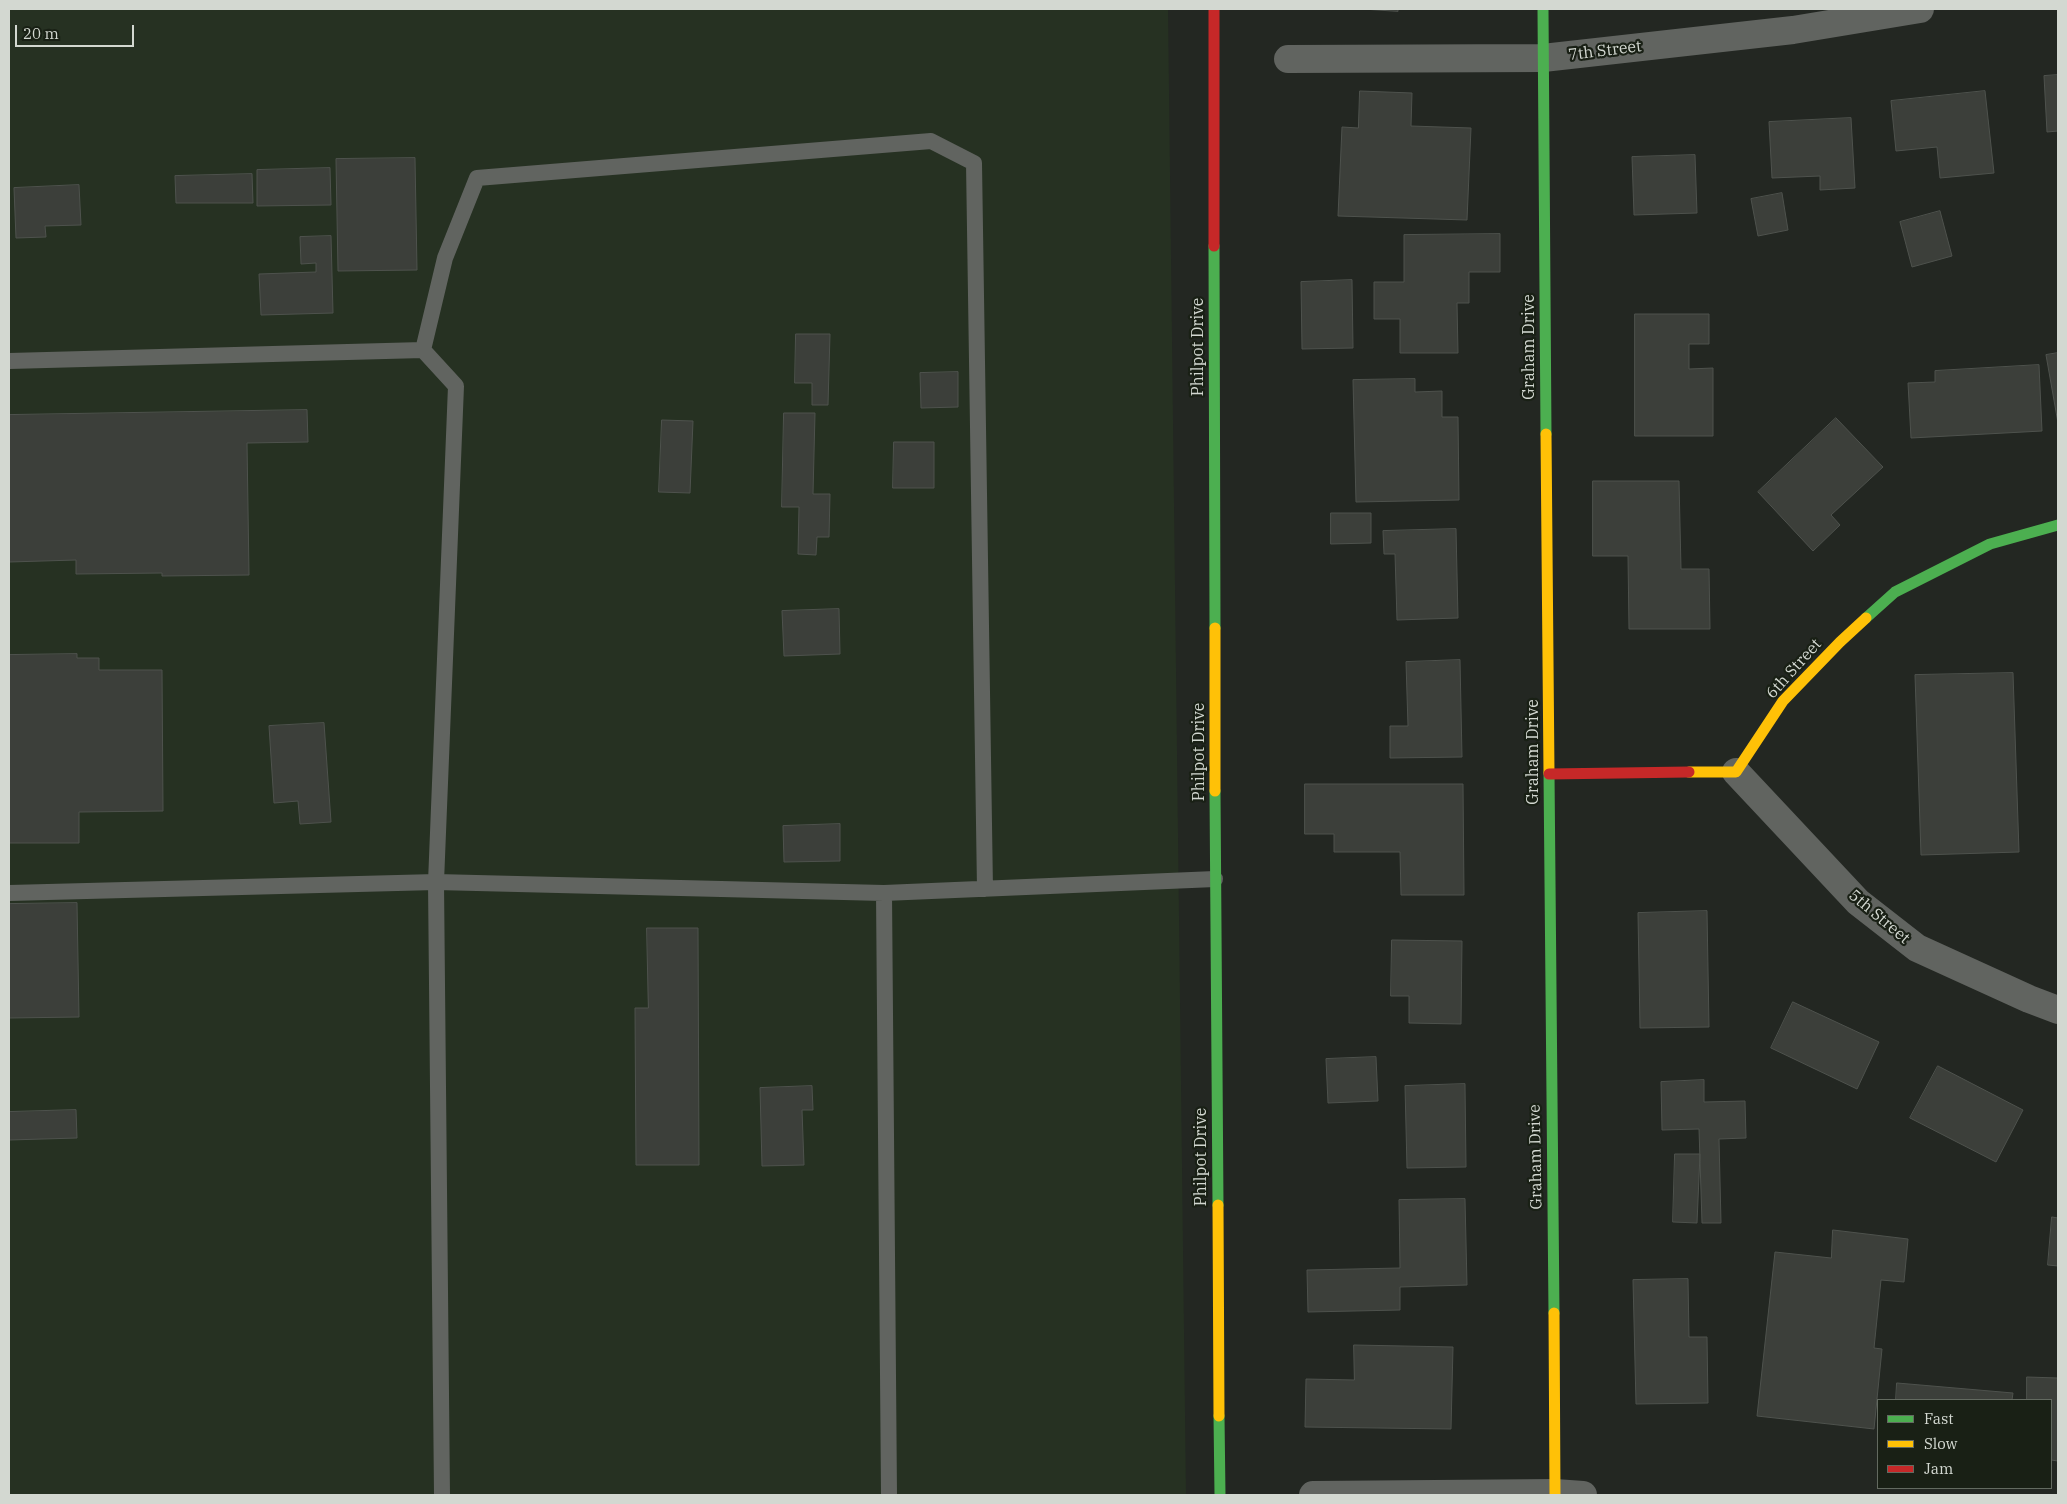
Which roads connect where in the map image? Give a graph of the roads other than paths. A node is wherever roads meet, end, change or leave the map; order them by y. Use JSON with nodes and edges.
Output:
{"nodes":[{"id":1,"x":1214,"y":9,"type":"edge"},
{"id":2,"x":1543,"y":9,"type":"edge"},
{"id":3,"x":1920,"y":9,"type":"edge"},
{"id":4,"x":1543,"y":58,"type":"junction"},
{"id":5,"x":1288,"y":59,"type":"dead end"},
{"id":6,"x":423,"y":350,"type":"junction"},
{"id":7,"x":9,"y":362,"type":"edge"},
{"id":8,"x":2058,"y":525,"type":"edge"},
{"id":9,"x":1736,"y":772,"type":"junction"},
{"id":10,"x":1549,"y":774,"type":"junction"},
{"id":11,"x":1215,"y":879,"type":"junction"},
{"id":12,"x":436,"y":882,"type":"junction"},
{"id":13,"x":985,"y":889,"type":"junction"},
{"id":14,"x":884,"y":893,"type":"junction"},
{"id":15,"x":9,"y":894,"type":"edge"},
{"id":16,"x":2058,"y":1010,"type":"edge"},
{"id":17,"x":1555,"y":1494,"type":"edge"},
{"id":18,"x":442,"y":1495,"type":"edge"},
{"id":19,"x":889,"y":1495,"type":"edge"},
{"id":20,"x":1220,"y":1495,"type":"edge"},
{"id":21,"x":1313,"y":1495,"type":"edge"},
{"id":22,"x":1583,"y":1495,"type":"edge"}],
"edges":[{"from":1,"to":11,"type":"street","name":"Philpot Drive"},
{"from":2,"to":4,"type":"street","name":"Graham Drive"},
{"from":3,"to":4,"type":"street","name":"7th Street"},
{"from":4,"to":5,"type":"street","name":"7th Street"},
{"from":4,"to":10,"type":"street","name":"Graham Drive"},
{"from":6,"to":7,"type":"lane"},
{"from":6,"to":12,"type":"lane"},
{"from":6,"to":13,"type":"lane"},
{"from":8,"to":9,"type":"street","name":"6th Street"},
{"from":9,"to":10,"type":"street"},
{"from":9,"to":16,"type":"street","name":"5th Street"},
{"from":10,"to":17,"type":"street","name":"Graham Drive"},
{"from":11,"to":13,"type":"lane"},
{"from":11,"to":20,"type":"street","name":"Philpot Drive"},
{"from":12,"to":14,"type":"lane"},
{"from":12,"to":15,"type":"lane"},
{"from":12,"to":18,"type":"lane"},
{"from":13,"to":14,"type":"lane"},
{"from":14,"to":19,"type":"lane"},
{"from":17,"to":21,"type":"street"},
{"from":17,"to":22,"type":"street"}]}
